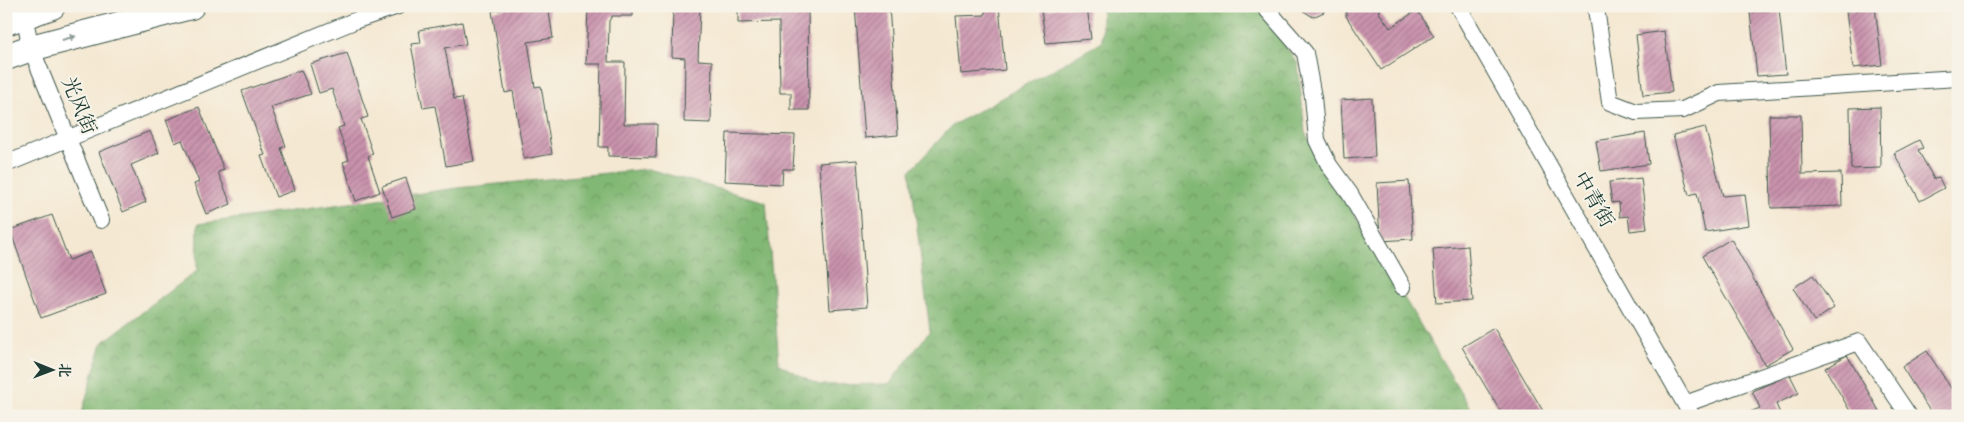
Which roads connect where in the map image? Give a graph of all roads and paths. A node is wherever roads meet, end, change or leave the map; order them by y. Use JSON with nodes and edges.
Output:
{"nodes":[{"id":1,"x":52,"y":6,"type":"edge"},
{"id":2,"x":191,"y":6,"type":"edge"},
{"id":3,"x":398,"y":6,"type":"edge"},
{"id":4,"x":1264,"y":6,"type":"edge"},
{"id":5,"x":1458,"y":6,"type":"edge"},
{"id":6,"x":1596,"y":9,"type":"dead end"},
{"id":7,"x":19,"y":15,"type":"edge"},
{"id":8,"x":31,"y":48,"type":"junction"},
{"id":9,"x":6,"y":58,"type":"edge"},
{"id":10,"x":1958,"y":78,"type":"edge"},
{"id":11,"x":68,"y":139,"type":"junction"},
{"id":12,"x":6,"y":164,"type":"edge"},
{"id":13,"x":101,"y":220,"type":"dead end"},
{"id":14,"x":1403,"y":287,"type":"dead end"},
{"id":15,"x":1688,"y":410,"type":"edge"},
{"id":16,"x":1909,"y":416,"type":"edge"}],
"edges":[{"from":1,"to":7,"type":"main road"},
{"from":8,"to":2,"type":"main road","one_way":true},
{"from":3,"to":11,"type":"street"},
{"from":4,"to":14,"type":"street"},
{"from":5,"to":15,"type":"street","name":"中青街"},
{"from":6,"to":10,"type":"street"},
{"from":7,"to":8,"type":"street","name":"光风街"},
{"from":8,"to":9,"type":"main road"},
{"from":8,"to":11,"type":"street","name":"光风街"},
{"from":11,"to":12,"type":"street"},
{"from":11,"to":13,"type":"street","name":"光风街"},
{"from":15,"to":16,"type":"street"}]}
